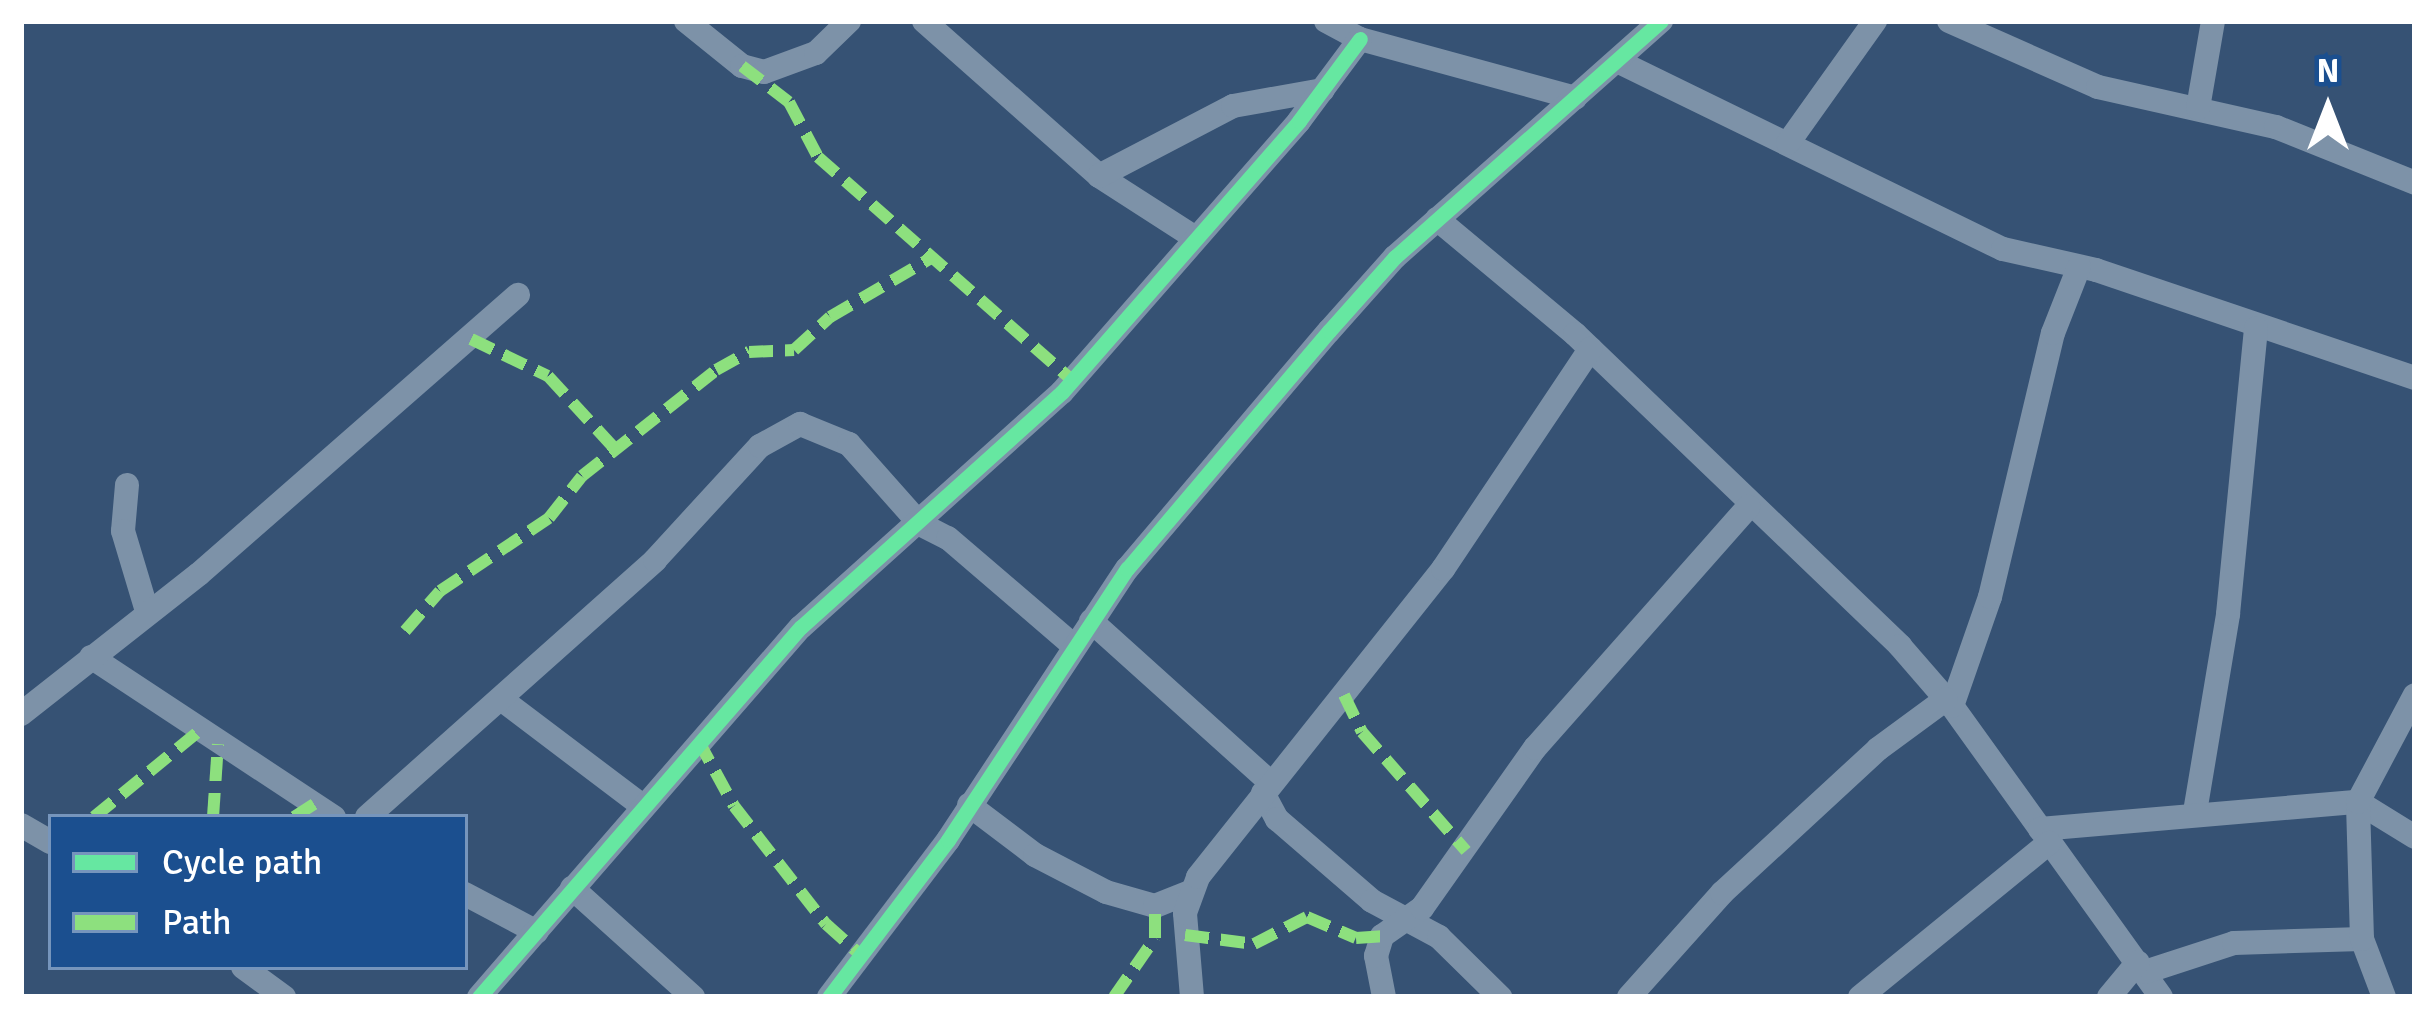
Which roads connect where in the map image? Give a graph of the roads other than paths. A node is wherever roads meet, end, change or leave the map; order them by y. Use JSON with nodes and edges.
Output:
{"nodes":[{"id":1,"x":686,"y":21,"type":"edge"},
{"id":2,"x":849,"y":21,"type":"edge"},
{"id":3,"x":924,"y":21,"type":"edge"},
{"id":4,"x":1326,"y":21,"type":"edge"},
{"id":5,"x":1661,"y":21,"type":"edge"},
{"id":6,"x":1875,"y":21,"type":"edge"},
{"id":7,"x":1949,"y":21,"type":"edge"},
{"id":8,"x":2213,"y":21,"type":"edge"},
{"id":9,"x":1360,"y":39,"type":"junction"},
{"id":10,"x":1617,"y":62,"type":"junction"},
{"id":11,"x":1324,"y":90,"type":"junction"},
{"id":12,"x":1574,"y":98,"type":"junction"},
{"id":13,"x":2198,"y":108,"type":"junction"},
{"id":14,"x":1788,"y":143,"type":"junction"},
{"id":15,"x":1099,"y":176,"type":"junction"},
{"id":16,"x":2415,"y":183,"type":"edge"},
{"id":17,"x":1437,"y":219,"type":"junction"},
{"id":18,"x":1194,"y":237,"type":"junction"},
{"id":19,"x":2079,"y":267,"type":"junction"},
{"id":20,"x":518,"y":295,"type":"dead end"},
{"id":21,"x":2257,"y":328,"type":"junction"},
{"id":22,"x":1590,"y":349,"type":"junction"},
{"id":23,"x":2415,"y":378,"type":"edge"},
{"id":24,"x":127,"y":485,"type":"dead end"},
{"id":25,"x":1748,"y":507,"type":"junction"},
{"id":26,"x":920,"y":524,"type":"junction"},
{"id":27,"x":148,"y":611,"type":"junction"},
{"id":28,"x":1091,"y":621,"type":"junction"},
{"id":29,"x":1074,"y":646,"type":"junction"},
{"id":30,"x":91,"y":657,"type":"junction"},
{"id":31,"x":2415,"y":695,"type":"edge"},
{"id":32,"x":501,"y":699,"type":"junction"},
{"id":33,"x":1949,"y":702,"type":"junction"},
{"id":34,"x":21,"y":715,"type":"edge"},
{"id":35,"x":1267,"y":788,"type":"junction"},
{"id":36,"x":2358,"y":802,"type":"junction"},
{"id":37,"x":969,"y":805,"type":"junction"},
{"id":38,"x":641,"y":806,"type":"junction"},
{"id":39,"x":2195,"y":812,"type":"junction"},
{"id":40,"x":329,"y":814,"type":"edge"},
{"id":41,"x":370,"y":814,"type":"edge"},
{"id":42,"x":21,"y":825,"type":"edge"},
{"id":43,"x":2044,"y":836,"type":"junction"},
{"id":44,"x":2415,"y":838,"type":"edge"},
{"id":45,"x":48,"y":840,"type":"edge"},
{"id":46,"x":572,"y":888,"type":"junction"},
{"id":47,"x":1190,"y":892,"type":"junction"},
{"id":48,"x":468,"y":896,"type":"edge"},
{"id":49,"x":1405,"y":920,"type":"junction"},
{"id":50,"x":537,"y":932,"type":"junction"},
{"id":51,"x":2362,"y":939,"type":"junction"},
{"id":52,"x":2141,"y":967,"type":"junction"},
{"id":53,"x":247,"y":970,"type":"edge"},
{"id":54,"x":284,"y":997,"type":"edge"},
{"id":55,"x":479,"y":997,"type":"edge"},
{"id":56,"x":693,"y":997,"type":"edge"},
{"id":57,"x":829,"y":997,"type":"edge"},
{"id":58,"x":1192,"y":997,"type":"edge"},
{"id":59,"x":1384,"y":997,"type":"edge"},
{"id":60,"x":1500,"y":997,"type":"edge"},
{"id":61,"x":1629,"y":997,"type":"edge"},
{"id":62,"x":1860,"y":997,"type":"edge"},
{"id":63,"x":2109,"y":997,"type":"edge"},
{"id":64,"x":2161,"y":997,"type":"edge"},
{"id":65,"x":2384,"y":997,"type":"edge"}],
"edges":[{"from":1,"to":2,"type":"street"},
{"from":3,"to":15,"type":"street"},
{"from":4,"to":9,"type":"street"},
{"from":5,"to":10,"type":"street"},
{"from":6,"to":14,"type":"street"},
{"from":7,"to":13,"type":"street"},
{"from":8,"to":13,"type":"street"},
{"from":9,"to":11,"type":"street"},
{"from":9,"to":12,"type":"street"},
{"from":10,"to":12,"type":"street"},
{"from":10,"to":14,"type":"street"},
{"from":11,"to":15,"type":"street"},
{"from":11,"to":18,"type":"street"},
{"from":12,"to":17,"type":"street"},
{"from":13,"to":16,"type":"street"},
{"from":14,"to":19,"type":"street"},
{"from":15,"to":18,"type":"street"},
{"from":17,"to":22,"type":"street"},
{"from":17,"to":28,"type":"street"},
{"from":18,"to":26,"type":"street"},
{"from":19,"to":21,"type":"street"},
{"from":19,"to":33,"type":"street"},
{"from":20,"to":27,"type":"street"},
{"from":21,"to":23,"type":"street"},
{"from":21,"to":39,"type":"street"},
{"from":22,"to":25,"type":"street"},
{"from":22,"to":35,"type":"street"},
{"from":24,"to":27,"type":"street"},
{"from":25,"to":33,"type":"street"},
{"from":25,"to":49,"type":"street"},
{"from":26,"to":29,"type":"street"},
{"from":26,"to":32,"type":"street"},
{"from":26,"to":38,"type":"street"},
{"from":27,"to":30,"type":"street"},
{"from":28,"to":29,"type":"street"},
{"from":28,"to":35,"type":"street"},
{"from":29,"to":37,"type":"street"},
{"from":30,"to":34,"type":"street"},
{"from":30,"to":40,"type":"street"},
{"from":31,"to":36,"type":"street"},
{"from":32,"to":38,"type":"street"},
{"from":32,"to":41,"type":"street"},
{"from":33,"to":43,"type":"street"},
{"from":33,"to":61,"type":"street"},
{"from":35,"to":47,"type":"street"},
{"from":35,"to":49,"type":"street"},
{"from":36,"to":39,"type":"street"},
{"from":36,"to":44,"type":"street"},
{"from":36,"to":51,"type":"street"},
{"from":37,"to":47,"type":"street"},
{"from":37,"to":57,"type":"street"},
{"from":38,"to":46,"type":"street"},
{"from":39,"to":43,"type":"street"},
{"from":42,"to":45,"type":"street"},
{"from":43,"to":52,"type":"street"},
{"from":43,"to":62,"type":"street"},
{"from":46,"to":50,"type":"street"},
{"from":46,"to":56,"type":"street"},
{"from":47,"to":58,"type":"street"},
{"from":48,"to":50,"type":"street"},
{"from":49,"to":59,"type":"street"},
{"from":49,"to":60,"type":"street"},
{"from":50,"to":55,"type":"street"},
{"from":51,"to":52,"type":"street"},
{"from":51,"to":65,"type":"street"},
{"from":52,"to":63,"type":"street"},
{"from":52,"to":64,"type":"street"},
{"from":53,"to":54,"type":"street"}]}
